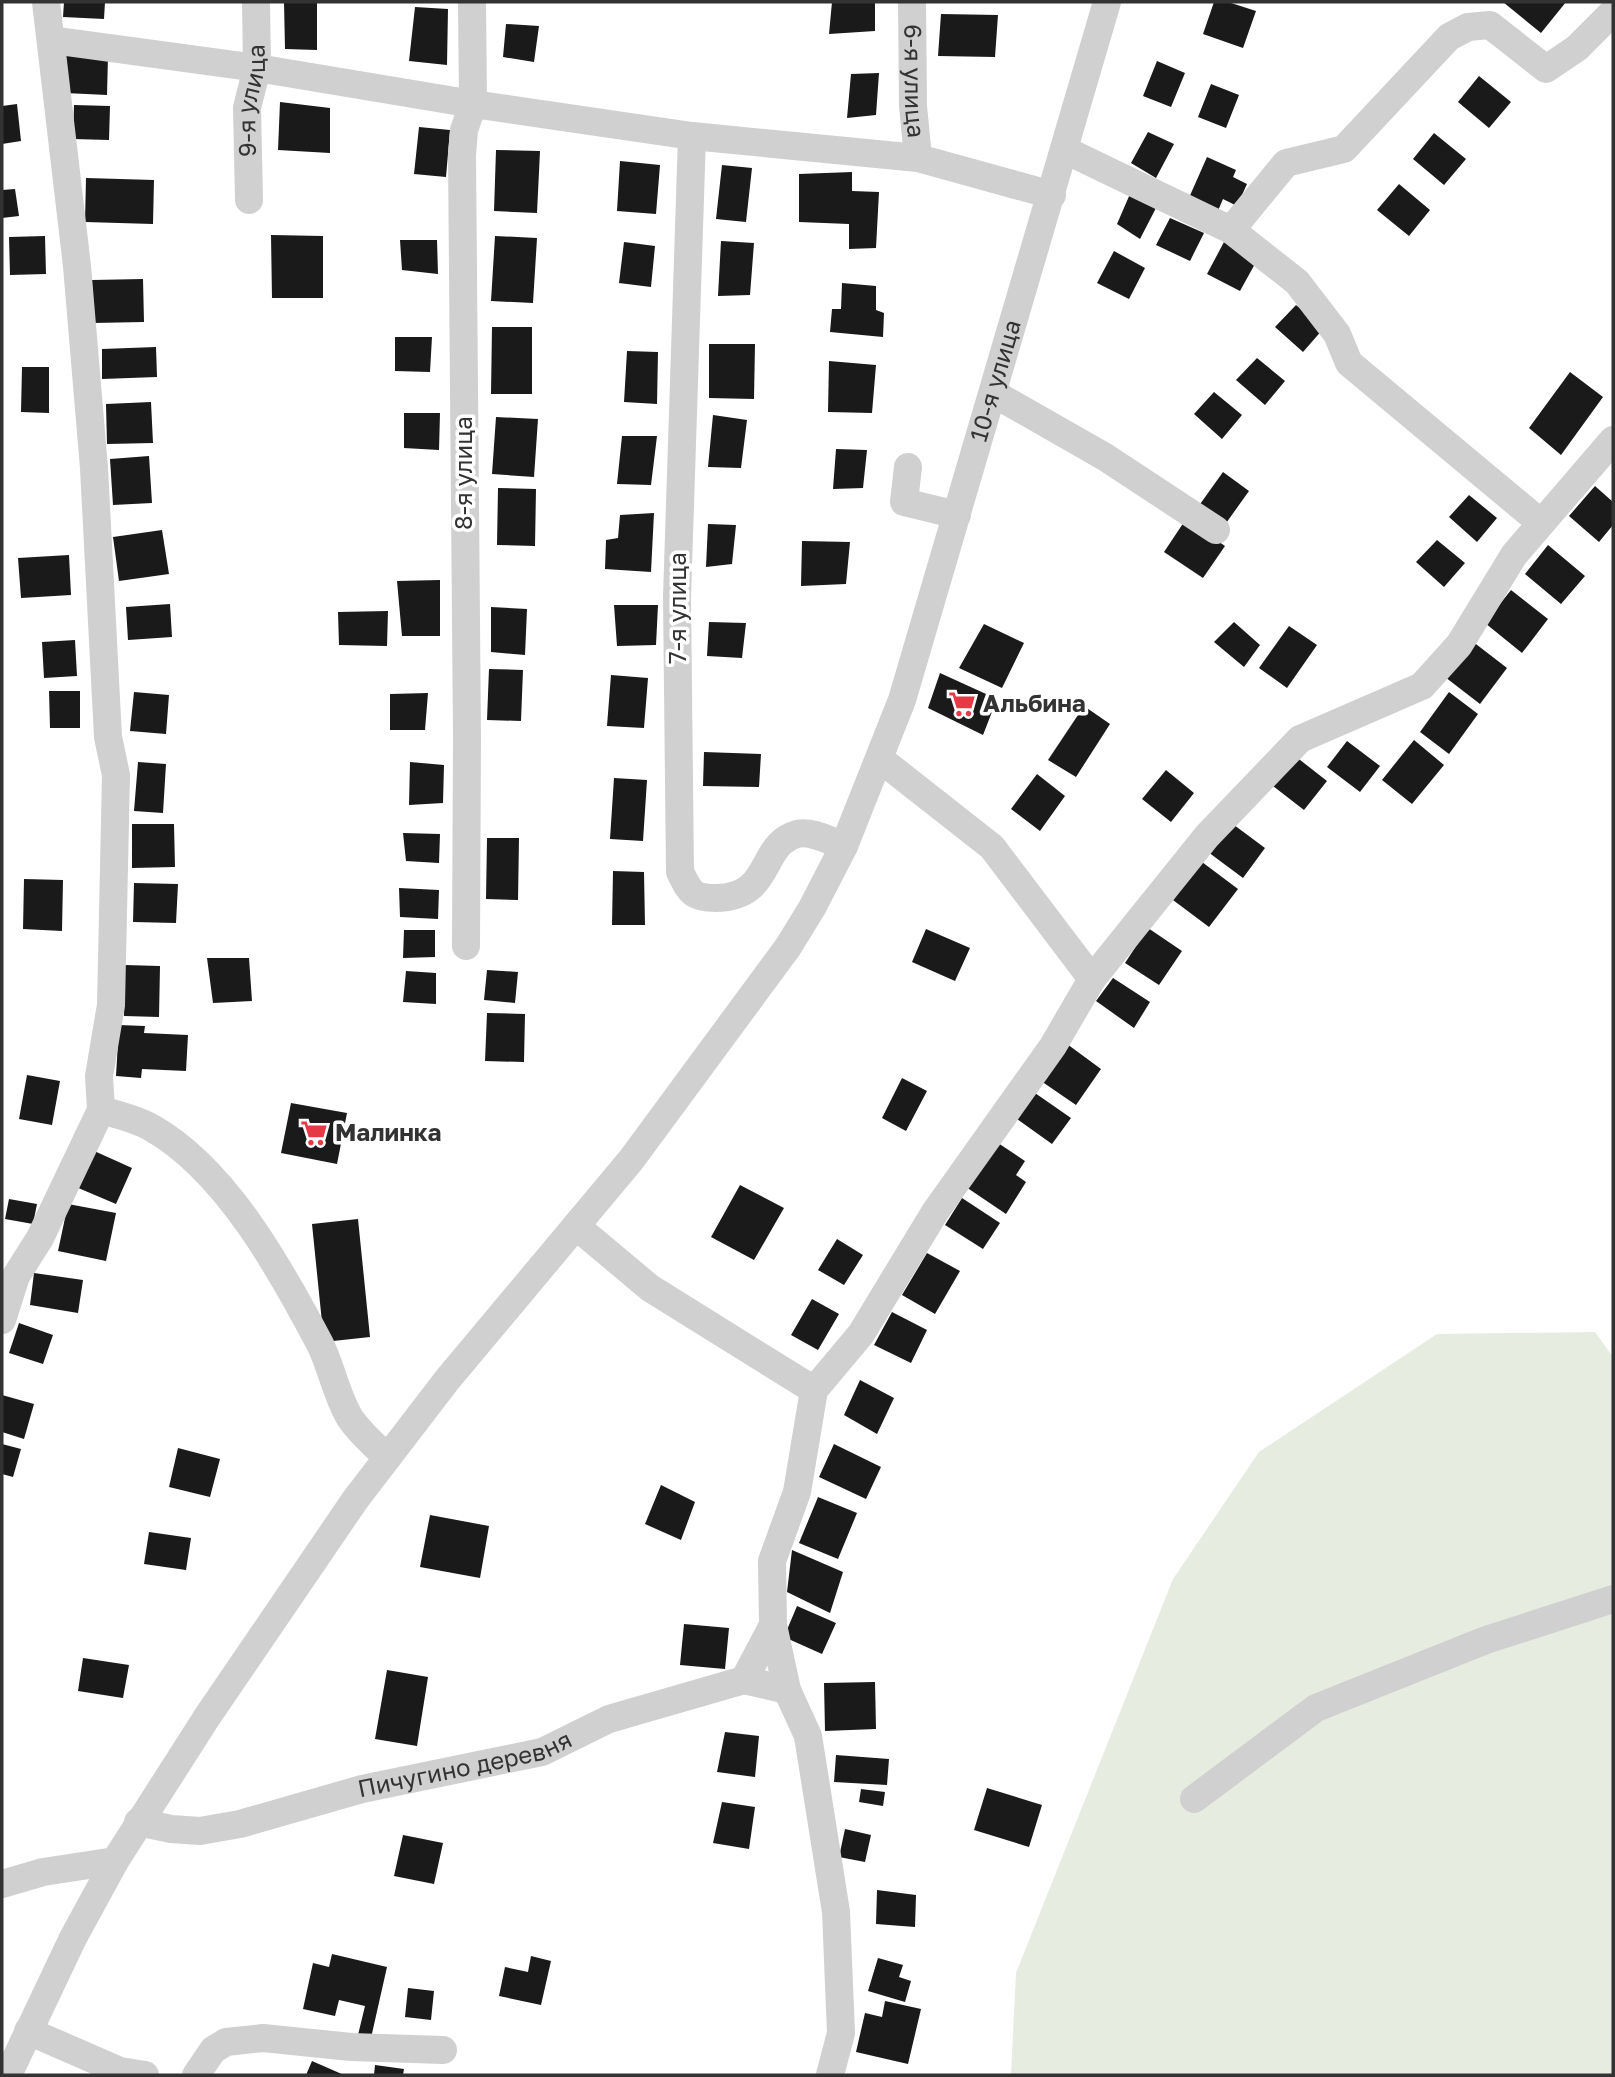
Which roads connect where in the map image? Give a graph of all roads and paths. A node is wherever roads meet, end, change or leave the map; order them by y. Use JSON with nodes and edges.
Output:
{"nodes":[{"id":1,"x":46,"y":2,"type":"edge"},
{"id":2,"x":256,"y":2,"type":"edge"},
{"id":3,"x":472,"y":2,"type":"edge"},
{"id":4,"x":912,"y":2,"type":"edge"},
{"id":5,"x":1107,"y":2,"type":"edge"},
{"id":6,"x":1613,"y":12,"type":"edge"},
{"id":7,"x":51,"y":40,"type":"junction"},
{"id":8,"x":257,"y":68,"type":"junction"},
{"id":9,"x":473,"y":104,"type":"junction"},
{"id":10,"x":692,"y":136,"type":"junction"},
{"id":11,"x":1065,"y":150,"type":"junction"},
{"id":12,"x":918,"y":158,"type":"junction"},
{"id":13,"x":1052,"y":195,"type":"junction"},
{"id":14,"x":249,"y":200,"type":"dead end"},
{"id":15,"x":1231,"y":230,"type":"junction"},
{"id":16,"x":993,"y":393,"type":"junction"},
{"id":17,"x":1613,"y":440,"type":"edge"},
{"id":18,"x":908,"y":467,"type":"dead end"},
{"id":19,"x":957,"y":515,"type":"junction"},
{"id":20,"x":1541,"y":523,"type":"junction"},
{"id":21,"x":1216,"y":530,"type":"dead end"},
{"id":22,"x":880,"y":759,"type":"junction"},
{"id":23,"x":844,"y":846,"type":"junction"},
{"id":24,"x":466,"y":946,"type":"dead end"},
{"id":25,"x":1091,"y":979,"type":"junction"},
{"id":26,"x":101,"y":1110,"type":"junction"},
{"id":27,"x":576,"y":1226,"type":"junction"},
{"id":28,"x":2,"y":1320,"type":"edge"},
{"id":29,"x":814,"y":1390,"type":"junction"},
{"id":30,"x":387,"y":1457,"type":"junction"},
{"id":31,"x":1613,"y":1599,"type":"edge"},
{"id":32,"x":773,"y":1625,"type":"junction"},
{"id":33,"x":744,"y":1680,"type":"junction"},
{"id":34,"x":787,"y":1690,"type":"junction"},
{"id":35,"x":1194,"y":1799,"type":"dead end"},
{"id":36,"x":138,"y":1822,"type":"junction"},
{"id":37,"x":115,"y":1861,"type":"junction"},
{"id":38,"x":3,"y":1883,"type":"edge"},
{"id":39,"x":28,"y":2031,"type":"junction"},
{"id":40,"x":443,"y":2050,"type":"dead end"},
{"id":41,"x":8,"y":2075,"type":"edge"},
{"id":42,"x":145,"y":2075,"type":"edge"},
{"id":43,"x":195,"y":2075,"type":"edge"},
{"id":44,"x":830,"y":2075,"type":"edge"}],
"edges":[{"from":1,"to":7,"type":"street"},
{"from":2,"to":8,"type":"street","name":"9-я улица"},
{"from":3,"to":9,"type":"street","name":"8-я улица"},
{"from":4,"to":12,"type":"street","name":"6-я улица"},
{"from":5,"to":11,"type":"street","name":"10-я улица"},
{"from":6,"to":15,"type":"street"},
{"from":7,"to":8,"type":"street"},
{"from":7,"to":26,"type":"street"},
{"from":8,"to":9,"type":"street"},
{"from":8,"to":14,"type":"street","name":"9-я улица"},
{"from":9,"to":10,"type":"street"},
{"from":9,"to":24,"type":"street","name":"8-я улица"},
{"from":10,"to":12,"type":"street"},
{"from":10,"to":23,"type":"street","name":"7-я улица"},
{"from":11,"to":13,"type":"street","name":"10-я улица"},
{"from":11,"to":15,"type":"street"},
{"from":12,"to":13,"type":"street"},
{"from":13,"to":16,"type":"street","name":"10-я улица"},
{"from":15,"to":20,"type":"street"},
{"from":16,"to":19,"type":"street","name":"10-я улица"},
{"from":16,"to":21,"type":"street"},
{"from":17,"to":20,"type":"street"},
{"from":18,"to":19,"type":"street"},
{"from":19,"to":22,"type":"street","name":"10-я улица"},
{"from":20,"to":25,"type":"street"},
{"from":22,"to":23,"type":"street","name":"10-я улица"},
{"from":22,"to":25,"type":"street"},
{"from":23,"to":27,"type":"street","name":"10-я улица"},
{"from":25,"to":29,"type":"street"},
{"from":26,"to":28,"type":"street"},
{"from":26,"to":30,"type":"street"},
{"from":27,"to":29,"type":"street"},
{"from":27,"to":30,"type":"street","name":"10-я улица"},
{"from":29,"to":32,"type":"street"},
{"from":30,"to":36,"type":"street","name":"10-я улица"},
{"from":31,"to":35,"type":"street"},
{"from":32,"to":33,"type":"street"},
{"from":32,"to":34,"type":"street"},
{"from":33,"to":34,"type":"street","name":"Пичугино деревня"},
{"from":33,"to":36,"type":"street","name":"Пичугино деревня"},
{"from":34,"to":44,"type":"street"},
{"from":36,"to":37,"type":"street","name":"10-я улица"},
{"from":37,"to":38,"type":"street"},
{"from":37,"to":39,"type":"street","name":"10-я улица"},
{"from":39,"to":41,"type":"street","name":"10-я улица"},
{"from":39,"to":42,"type":"street"},
{"from":40,"to":43,"type":"street"}]}
